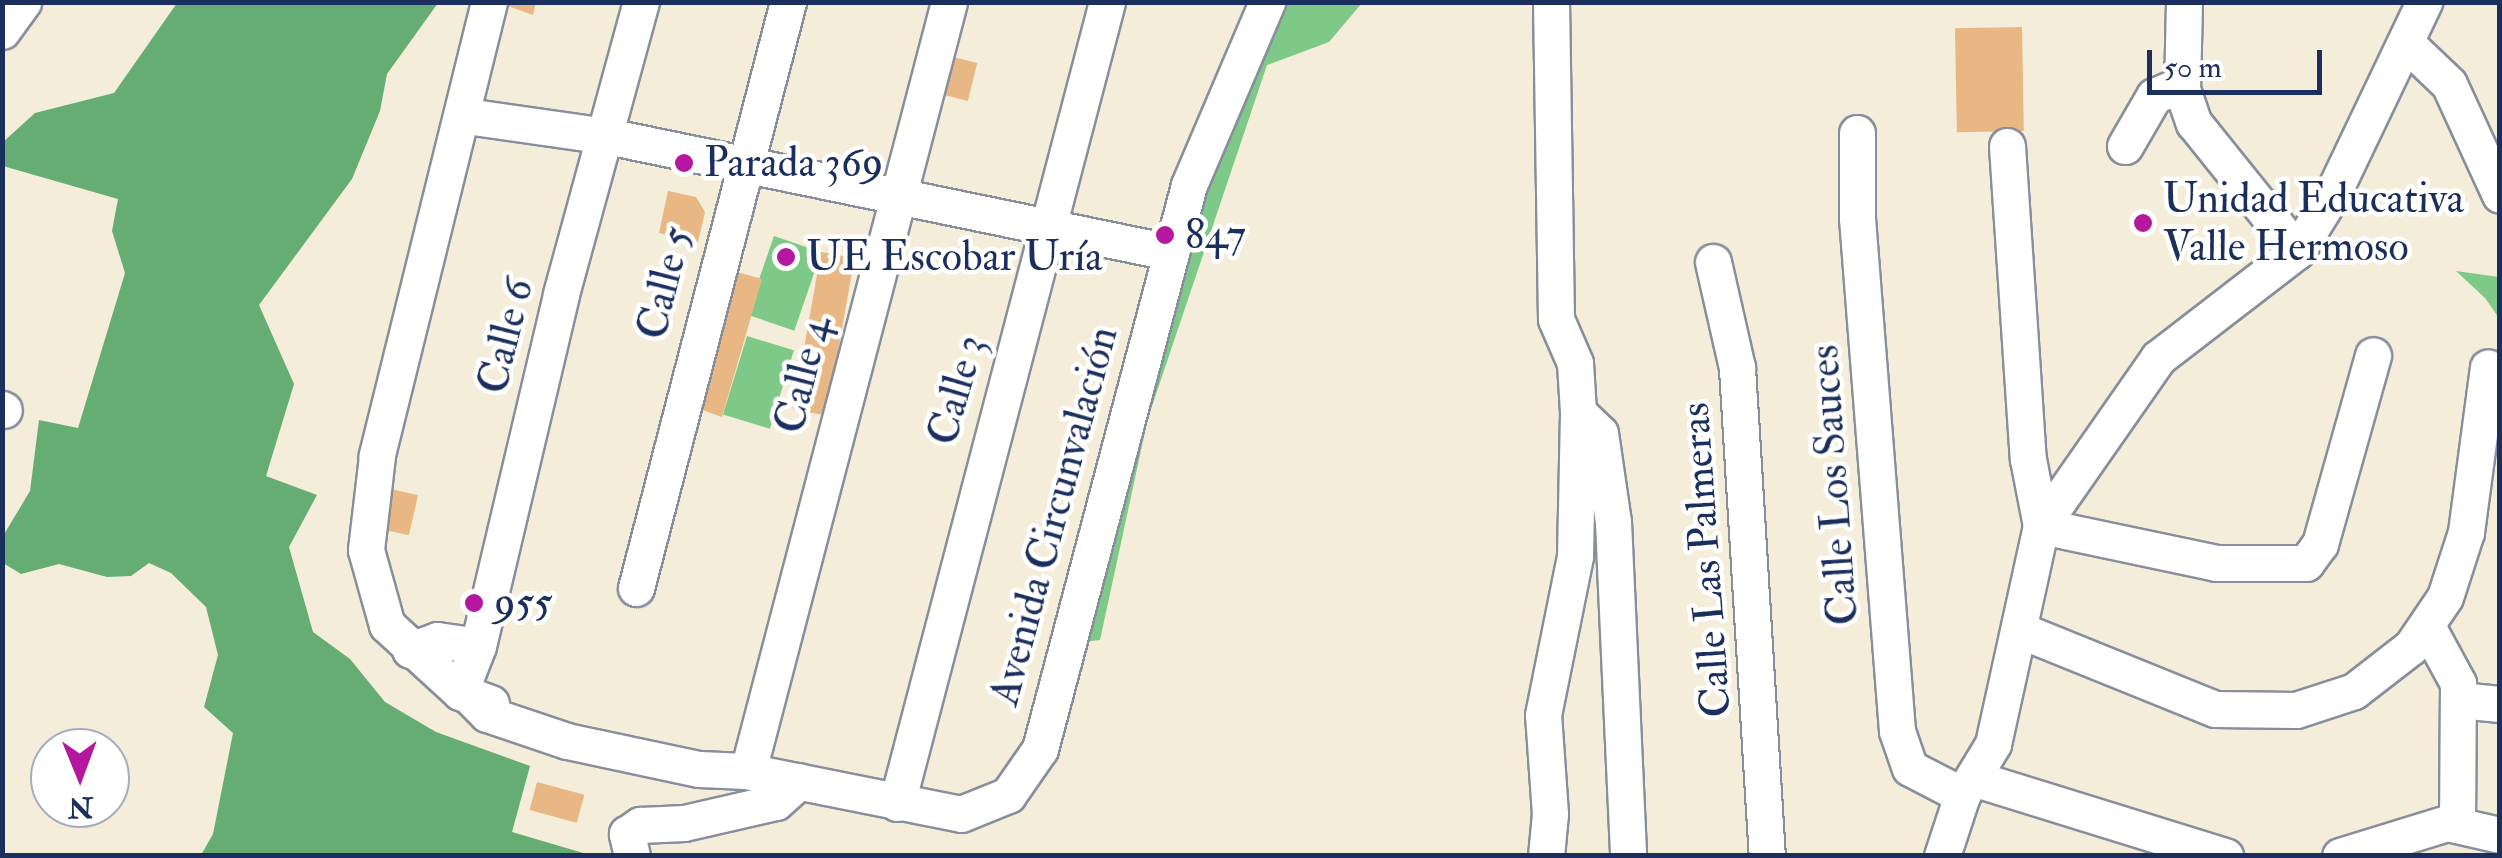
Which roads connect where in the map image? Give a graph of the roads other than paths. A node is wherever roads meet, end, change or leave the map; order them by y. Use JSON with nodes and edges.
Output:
{"nodes":[{"id":1,"x":490,"y":2,"type":"edge"},
{"id":2,"x":642,"y":2,"type":"edge"},
{"id":3,"x":788,"y":2,"type":"edge"},
{"id":4,"x":949,"y":2,"type":"edge"},
{"id":5,"x":1106,"y":2,"type":"edge"},
{"id":6,"x":1267,"y":2,"type":"edge"},
{"id":7,"x":1552,"y":2,"type":"edge"},
{"id":8,"x":2184,"y":2,"type":"edge"},
{"id":9,"x":2424,"y":2,"type":"edge"},
{"id":10,"x":23,"y":3,"type":"edge"},
{"id":11,"x":2,"y":14,"type":"edge"},
{"id":12,"x":2,"y":32,"type":"edge"},
{"id":13,"x":2407,"y":44,"type":"junction"},
{"id":14,"x":2182,"y":84,"type":"junction"},
{"id":15,"x":466,"y":116,"type":"junction"},
{"id":16,"x":1857,"y":133,"type":"dead end"},
{"id":17,"x":607,"y":136,"type":"junction"},
{"id":18,"x":2007,"y":146,"type":"dead end"},
{"id":19,"x":2125,"y":146,"type":"dead end"},
{"id":20,"x":742,"y":164,"type":"junction"},
{"id":21,"x":896,"y":195,"type":"junction"},
{"id":22,"x":2500,"y":195,"type":"edge"},
{"id":23,"x":1050,"y":224,"type":"junction"},
{"id":24,"x":2297,"y":250,"type":"junction"},
{"id":25,"x":1169,"y":252,"type":"junction"},
{"id":26,"x":1712,"y":262,"type":"dead end"},
{"id":27,"x":2373,"y":356,"type":"dead end"},
{"id":28,"x":2488,"y":368,"type":"dead end"},
{"id":29,"x":1578,"y":412,"type":"junction"},
{"id":30,"x":2042,"y":526,"type":"junction"},
{"id":31,"x":636,"y":588,"type":"dead end"},
{"id":32,"x":2428,"y":628,"type":"junction"},
{"id":33,"x":2022,"y":631,"type":"junction"},
{"id":34,"x":478,"y":646,"type":"junction"},
{"id":35,"x":410,"y":650,"type":"junction"},
{"id":36,"x":464,"y":694,"type":"junction"},
{"id":37,"x":2458,"y":700,"type":"junction"},
{"id":38,"x":2500,"y":704,"type":"edge"},
{"id":39,"x":747,"y":771,"type":"junction"},
{"id":40,"x":799,"y":781,"type":"junction"},
{"id":41,"x":1969,"y":787,"type":"junction"},
{"id":42,"x":897,"y":803,"type":"junction"},
{"id":43,"x":2457,"y":823,"type":"junction"},
{"id":44,"x":2500,"y":835,"type":"edge"},
{"id":45,"x":632,"y":856,"type":"edge"},
{"id":46,"x":1546,"y":856,"type":"edge"},
{"id":47,"x":1628,"y":856,"type":"edge"},
{"id":48,"x":1767,"y":856,"type":"edge"},
{"id":49,"x":1942,"y":856,"type":"edge"},
{"id":50,"x":2225,"y":856,"type":"edge"},
{"id":51,"x":2340,"y":856,"type":"edge"}],
"edges":[{"from":1,"to":15,"type":"street"},
{"from":2,"to":17,"type":"street","name":"Calle 6"},
{"from":3,"to":20,"type":"street","name":"Calle 5"},
{"from":4,"to":21,"type":"street","name":"Calle 4"},
{"from":5,"to":23,"type":"street","name":"Calle 3"},
{"from":6,"to":25,"type":"street","name":"Avenida Circunvalación"},
{"from":7,"to":29,"type":"street"},
{"from":8,"to":14,"type":"street"},
{"from":9,"to":13,"type":"street"},
{"from":10,"to":11,"type":"street"},
{"from":10,"to":12,"type":"street"},
{"from":13,"to":22,"type":"street"},
{"from":13,"to":24,"type":"street"},
{"from":14,"to":19,"type":"street"},
{"from":14,"to":24,"type":"street"},
{"from":15,"to":17,"type":"street"},
{"from":15,"to":35,"type":"street"},
{"from":16,"to":41,"type":"street","name":"Calle Los Sauces"},
{"from":17,"to":20,"type":"street"},
{"from":17,"to":34,"type":"street","name":"Calle 6"},
{"from":18,"to":30,"type":"street"},
{"from":20,"to":21,"type":"street"},
{"from":20,"to":31,"type":"street","name":"Calle 5"},
{"from":21,"to":23,"type":"street"},
{"from":21,"to":39,"type":"street","name":"Calle 4"},
{"from":23,"to":25,"type":"street"},
{"from":23,"to":42,"type":"street","name":"Calle 3"},
{"from":24,"to":30,"type":"street"},
{"from":25,"to":42,"type":"street","name":"Avenida Circunvalación"},
{"from":26,"to":48,"type":"street","name":"Calle Las Palmeras"},
{"from":27,"to":30,"type":"street"},
{"from":28,"to":32,"type":"street"},
{"from":29,"to":46,"type":"street"},
{"from":29,"to":47,"type":"street"},
{"from":30,"to":33,"type":"street"},
{"from":32,"to":33,"type":"street"},
{"from":32,"to":37,"type":"street"},
{"from":33,"to":41,"type":"street"},
{"from":34,"to":35,"type":"street"},
{"from":34,"to":36,"type":"street","name":"Calle 6"},
{"from":35,"to":36,"type":"street"},
{"from":36,"to":39,"type":"street","name":"Avenida Circunvalación"},
{"from":37,"to":38,"type":"street"},
{"from":37,"to":43,"type":"street"},
{"from":39,"to":40,"type":"street","name":"Avenida Circunvalación"},
{"from":40,"to":42,"type":"street","name":"Avenida Circunvalación"},
{"from":40,"to":45,"type":"street"},
{"from":41,"to":49,"type":"street"},
{"from":41,"to":50,"type":"street","name":"Calle Los Sauces"},
{"from":43,"to":44,"type":"street"},
{"from":43,"to":51,"type":"street"}]}
